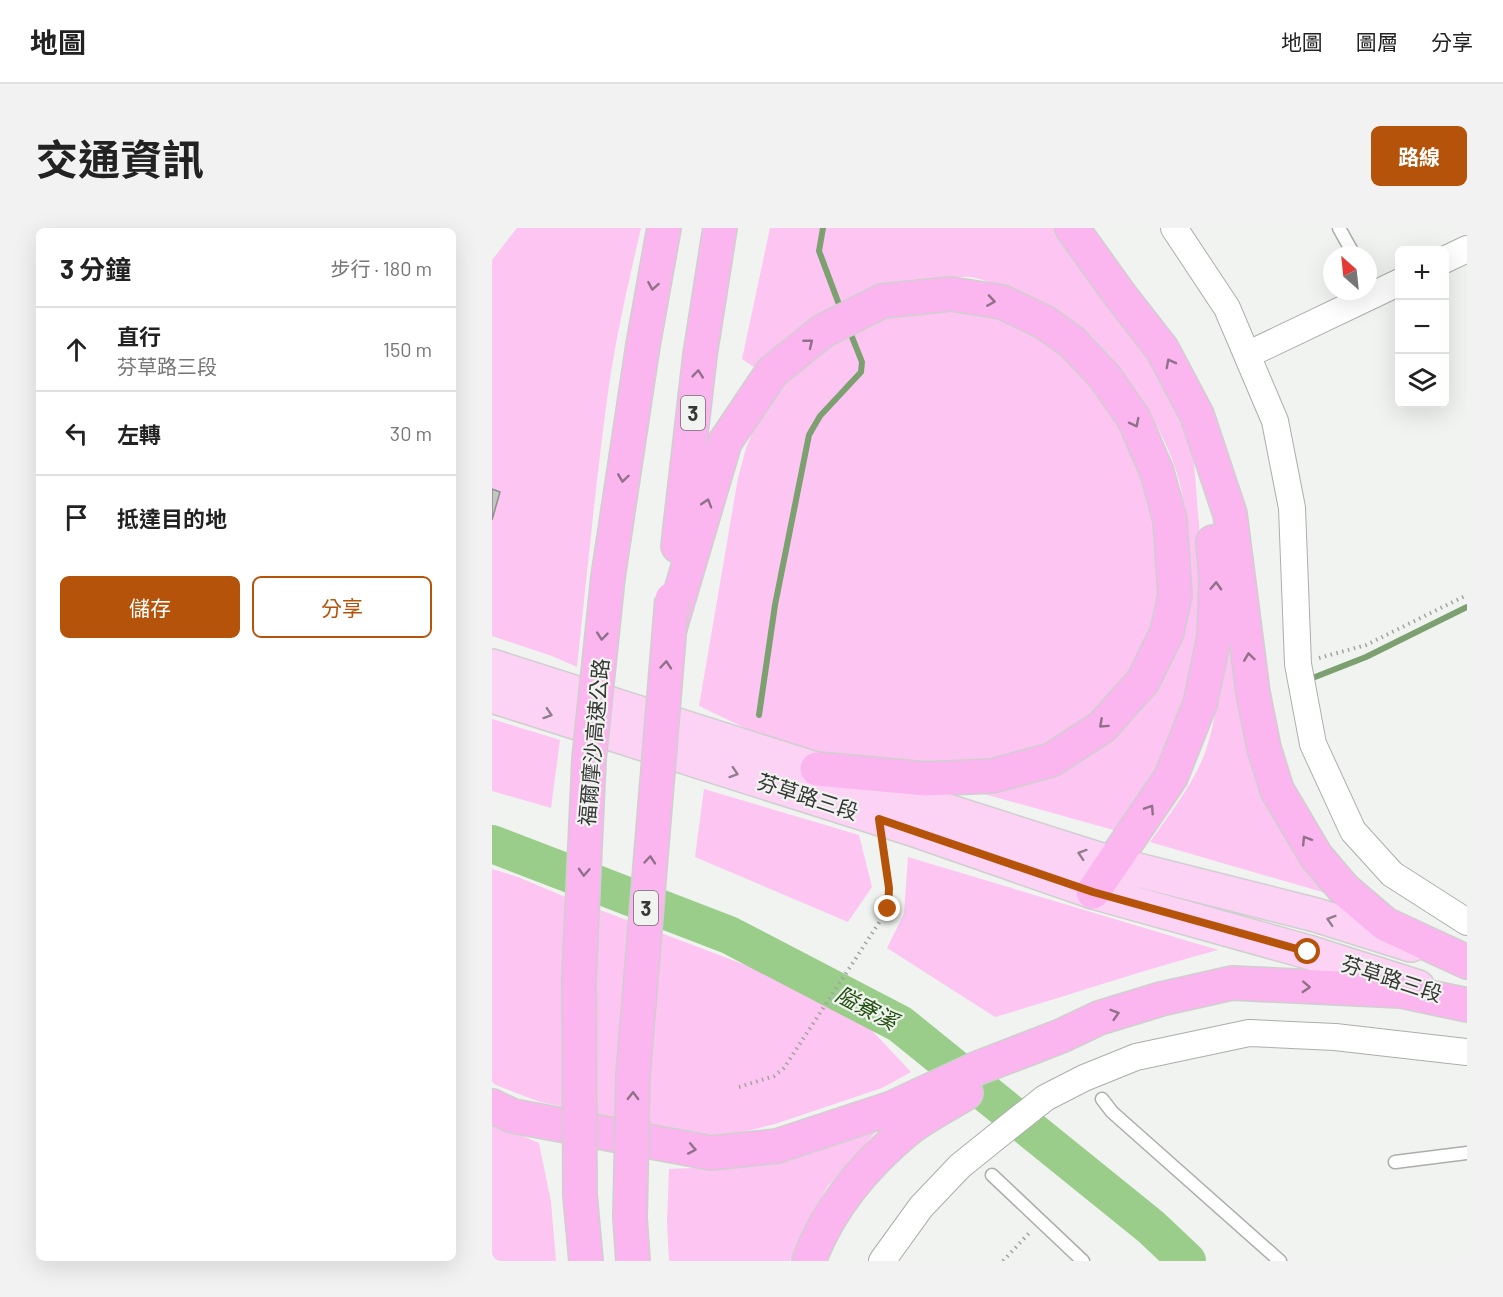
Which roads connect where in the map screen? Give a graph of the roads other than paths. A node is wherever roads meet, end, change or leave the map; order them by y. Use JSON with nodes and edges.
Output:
{"nodes":[{"id":1,"x":664,"y":228,"type":"edge"},
{"id":2,"x":720,"y":228,"type":"edge"},
{"id":3,"x":1072,"y":228,"type":"edge"},
{"id":4,"x":1174,"y":228,"type":"edge"},
{"id":5,"x":1339,"y":228,"type":"edge"},
{"id":6,"x":1349,"y":246,"type":"edge"},
{"id":7,"x":1467,"y":249,"type":"edge"},
{"id":8,"x":1449,"y":258,"type":"edge"},
{"id":9,"x":1395,"y":283,"type":"edge"},
{"id":10,"x":1377,"y":286,"type":"edge"},
{"id":11,"x":1348,"y":300,"type":"edge"},
{"id":12,"x":1248,"y":354,"type":"junction"},
{"id":13,"x":1197,"y":415,"type":"junction"},
{"id":14,"x":675,"y":599,"type":"junction"},
{"id":15,"x":492,"y":666,"type":"edge"},
{"id":16,"x":492,"y":696,"type":"edge"},
{"id":17,"x":817,"y":769,"type":"junction"},
{"id":18,"x":1114,"y":864,"type":"junction"},
{"id":19,"x":1093,"y":892,"type":"junction"},
{"id":20,"x":1467,"y":922,"type":"edge"},
{"id":21,"x":1467,"y":962,"type":"edge"},
{"id":22,"x":1467,"y":1004,"type":"edge"},
{"id":23,"x":1467,"y":1052,"type":"edge"},
{"id":24,"x":1102,"y":1099,"type":"dead end"},
{"id":25,"x":492,"y":1106,"type":"edge"},
{"id":26,"x":900,"y":1119,"type":"junction"},
{"id":27,"x":1467,"y":1153,"type":"edge"},
{"id":28,"x":1395,"y":1162,"type":"dead end"},
{"id":29,"x":992,"y":1175,"type":"dead end"},
{"id":30,"x":586,"y":1261,"type":"edge"},
{"id":31,"x":633,"y":1261,"type":"edge"},
{"id":32,"x":809,"y":1261,"type":"edge"},
{"id":33,"x":882,"y":1261,"type":"edge"},
{"id":34,"x":1083,"y":1261,"type":"edge"},
{"id":35,"x":1280,"y":1261,"type":"edge"}],
"edges":[{"from":1,"to":30,"type":"highway","name":"福爾摩沙高速公路","one_way":true,"bridge":true},
{"from":14,"to":2,"type":"highway","number":"3","one_way":true},
{"from":13,"to":3,"type":"highway","one_way":true},
{"from":4,"to":12,"type":"street"},
{"from":5,"to":6,"type":"lane"},
{"from":7,"to":8,"type":"street"},
{"from":9,"to":10,"type":"street"},
{"from":11,"to":12,"type":"street"},
{"from":12,"to":20,"type":"street"},
{"from":18,"to":13,"type":"highway","one_way":true},
{"from":21,"to":13,"type":"highway","one_way":true},
{"from":14,"to":17,"type":"highway","one_way":true},
{"from":31,"to":14,"type":"highway","number":"3","one_way":true,"bridge":true},
{"from":15,"to":17,"type":"main road","name":"芬草路三段"},
{"from":16,"to":19,"type":"main road","name":"芬草路三段","one_way":true},
{"from":18,"to":17,"type":"main road","name":"芬草路三段","one_way":true},
{"from":18,"to":19,"type":"highway"},
{"from":21,"to":18,"type":"main road","name":"芬草路三段","one_way":true},
{"from":19,"to":22,"type":"main road","name":"芬草路三段"},
{"from":26,"to":22,"type":"highway","one_way":true},
{"from":23,"to":33,"type":"street"},
{"from":24,"to":35,"type":"lane"},
{"from":25,"to":26,"type":"highway","one_way":true},
{"from":26,"to":32,"type":"highway"},
{"from":27,"to":28,"type":"lane"},
{"from":29,"to":34,"type":"lane"}]}
